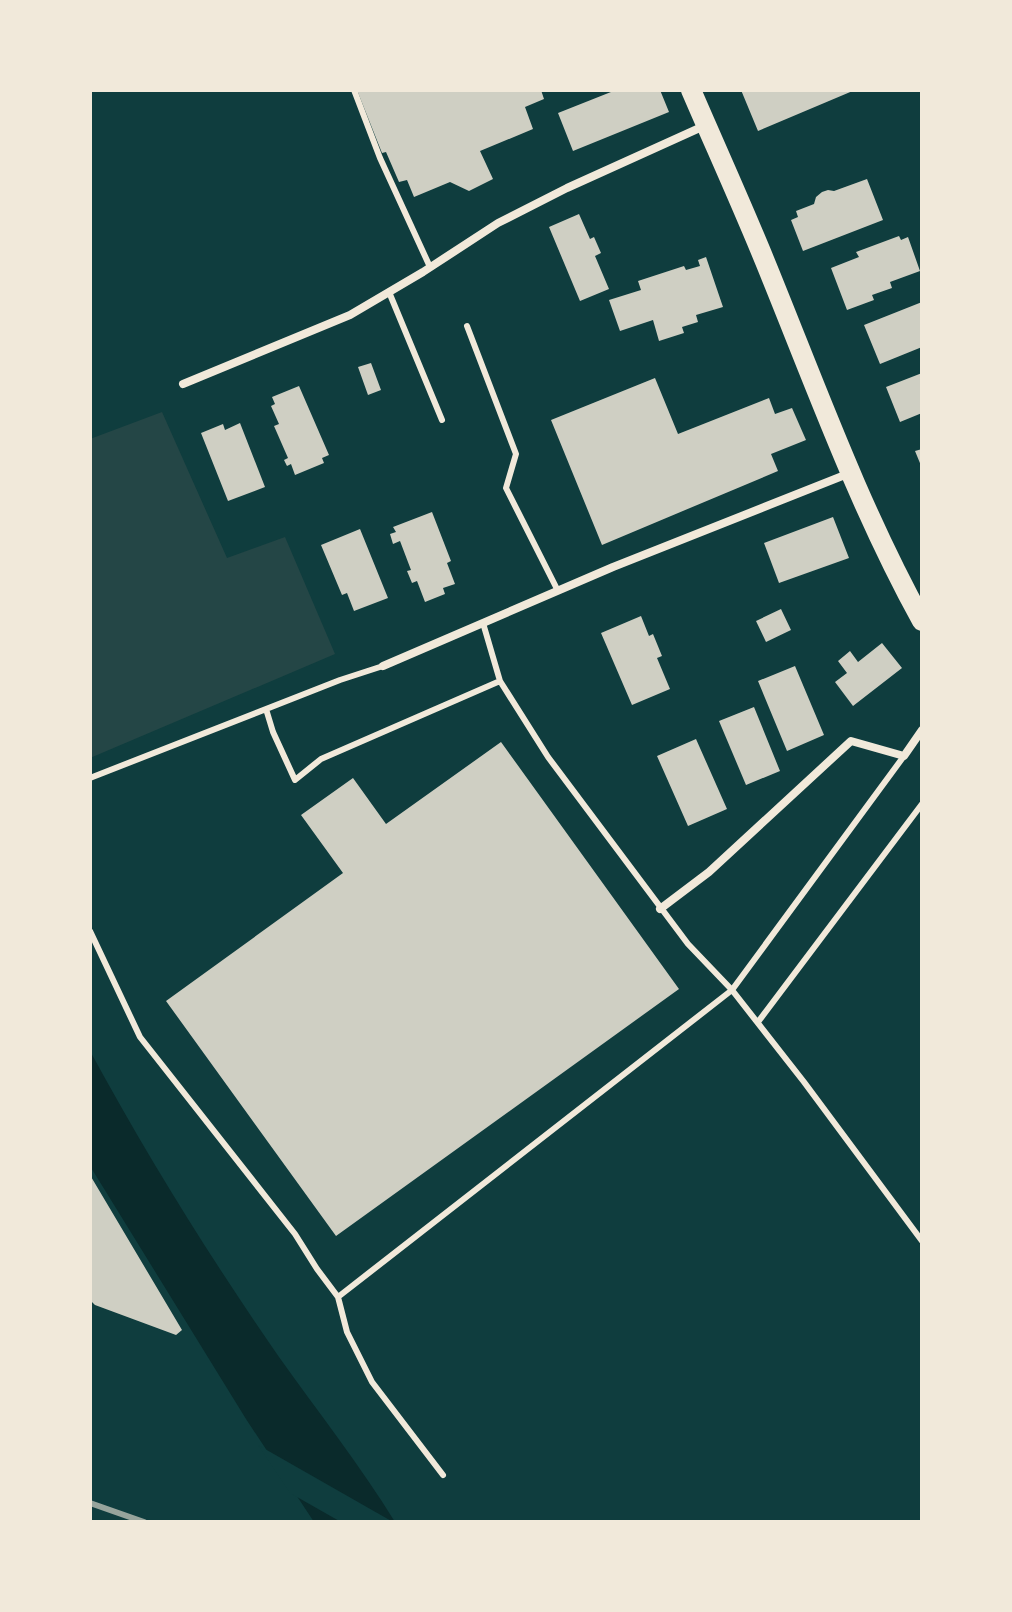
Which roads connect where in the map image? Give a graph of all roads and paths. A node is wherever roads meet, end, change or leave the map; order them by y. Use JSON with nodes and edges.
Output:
{"nodes":[{"id":1,"x":354,"y":90,"type":"edge"},
{"id":2,"x":691,"y":90,"type":"edge"},
{"id":3,"x":707,"y":125,"type":"junction"},
{"id":4,"x":430,"y":267,"type":"junction"},
{"id":5,"x":389,"y":292,"type":"junction"},
{"id":6,"x":467,"y":326,"type":"dead end"},
{"id":7,"x":183,"y":384,"type":"dead end"},
{"id":8,"x":442,"y":420,"type":"dead end"},
{"id":9,"x":850,"y":473,"type":"junction"},
{"id":10,"x":558,"y":591,"type":"junction"},
{"id":11,"x":922,"y":621,"type":"edge"},
{"id":12,"x":483,"y":623,"type":"junction"},
{"id":13,"x":383,"y":666,"type":"joint"},
{"id":14,"x":500,"y":681,"type":"junction"},
{"id":15,"x":266,"y":709,"type":"junction"},
{"id":16,"x":922,"y":730,"type":"edge"},
{"id":17,"x":904,"y":756,"type":"junction"},
{"id":18,"x":90,"y":778,"type":"edge"},
{"id":19,"x":922,"y":804,"type":"edge"},
{"id":20,"x":660,"y":909,"type":"junction"},
{"id":21,"x":90,"y":931,"type":"edge"},
{"id":22,"x":732,"y":990,"type":"junction"},
{"id":23,"x":758,"y":1022,"type":"junction"},
{"id":24,"x":922,"y":1241,"type":"edge"},
{"id":25,"x":338,"y":1297,"type":"junction"},
{"id":26,"x":443,"y":1475,"type":"dead end"}],
"edges":[{"from":1,"to":4,"type":"lane"},
{"from":2,"to":3,"type":"main road"},
{"from":3,"to":4,"type":"street"},
{"from":3,"to":9,"type":"main road"},
{"from":4,"to":5,"type":"street"},
{"from":5,"to":7,"type":"street"},
{"from":5,"to":8,"type":"lane"},
{"from":6,"to":10,"type":"lane"},
{"from":9,"to":10,"type":"street"},
{"from":9,"to":11,"type":"main road"},
{"from":10,"to":12,"type":"street"},
{"from":12,"to":13,"type":"street"},
{"from":12,"to":14,"type":"lane"},
{"from":13,"to":15,"type":"lane"},
{"from":14,"to":15,"type":"lane"},
{"from":14,"to":20,"type":"lane"},
{"from":15,"to":18,"type":"lane"},
{"from":16,"to":17,"type":"street"},
{"from":17,"to":20,"type":"street"},
{"from":17,"to":22,"type":"lane"},
{"from":19,"to":23,"type":"lane"},
{"from":20,"to":22,"type":"lane"},
{"from":21,"to":25,"type":"lane"},
{"from":22,"to":23,"type":"lane"},
{"from":22,"to":25,"type":"lane"},
{"from":23,"to":24,"type":"lane"},
{"from":25,"to":26,"type":"lane"}]}
